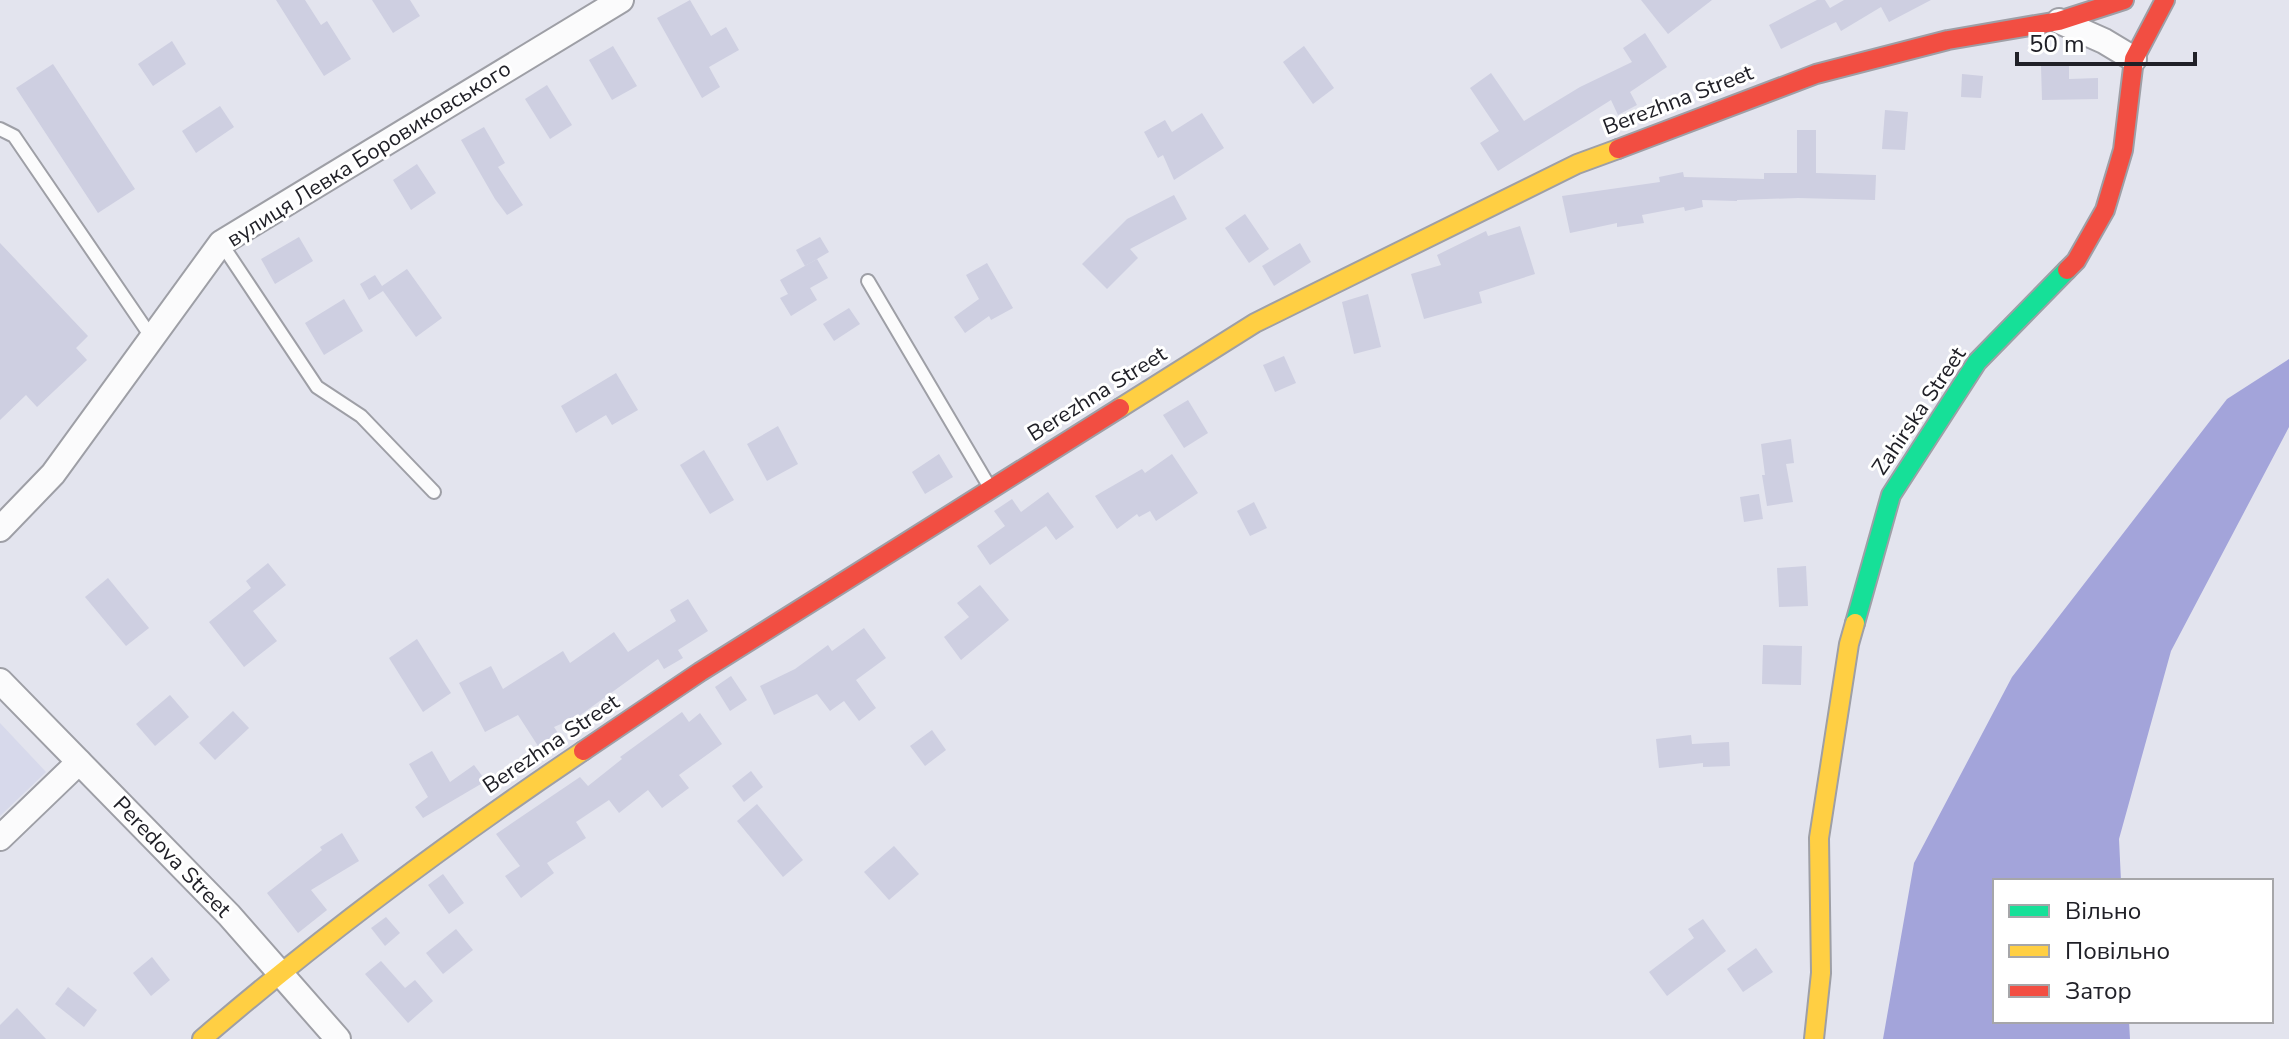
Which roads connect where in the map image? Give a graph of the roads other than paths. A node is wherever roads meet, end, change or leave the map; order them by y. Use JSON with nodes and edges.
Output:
{"nodes":[{"id":1,"x":621,"y":0,"type":"edge"},
{"id":2,"x":2124,"y":0,"type":"edge"},
{"id":3,"x":2165,"y":0,"type":"edge"},
{"id":4,"x":2059,"y":21,"type":"junction"},
{"id":5,"x":2134,"y":59,"type":"junction"},
{"id":6,"x":0,"y":129,"type":"edge"},
{"id":7,"x":221,"y":243,"type":"junction"},
{"id":8,"x":868,"y":281,"type":"dead end"},
{"id":9,"x":152,"y":338,"type":"junction"},
{"id":10,"x":991,"y":489,"type":"junction"},
{"id":11,"x":434,"y":492,"type":"dead end"},
{"id":12,"x":0,"y":529,"type":"edge"},
{"id":13,"x":0,"y":681,"type":"edge"},
{"id":14,"x":79,"y":762,"type":"junction"},
{"id":15,"x":0,"y":838,"type":"edge"},
{"id":16,"x":280,"y":972,"type":"junction"},
{"id":17,"x":202,"y":1039,"type":"edge"},
{"id":18,"x":338,"y":1039,"type":"edge"},
{"id":19,"x":1814,"y":1039,"type":"edge"}],
"edges":[{"from":1,"to":7,"type":"street","name":"вулиця Левка Боровиковського"},
{"from":2,"to":4,"type":"street","name":"Berezhna Street"},
{"from":3,"to":5,"type":"street","name":"Zahirska Street"},
{"from":4,"to":5,"type":"street"},
{"from":4,"to":10,"type":"street","name":"Berezhna Street"},
{"from":5,"to":19,"type":"street","name":"Zahirska Street"},
{"from":6,"to":9,"type":"lane"},
{"from":7,"to":9,"type":"street","name":"вулиця Левка Боровиковського"},
{"from":7,"to":11,"type":"lane"},
{"from":8,"to":10,"type":"lane"},
{"from":9,"to":12,"type":"street","name":"вулиця Левка Боровиковського"},
{"from":10,"to":16,"type":"street","name":"Berezhna Street"},
{"from":13,"to":14,"type":"street","name":"Peredova Street"},
{"from":14,"to":15,"type":"street"},
{"from":14,"to":16,"type":"street","name":"Peredova Street"},
{"from":16,"to":17,"type":"street","name":"Berezhna Street"},
{"from":16,"to":18,"type":"street","name":"Peredova Street"}]}
